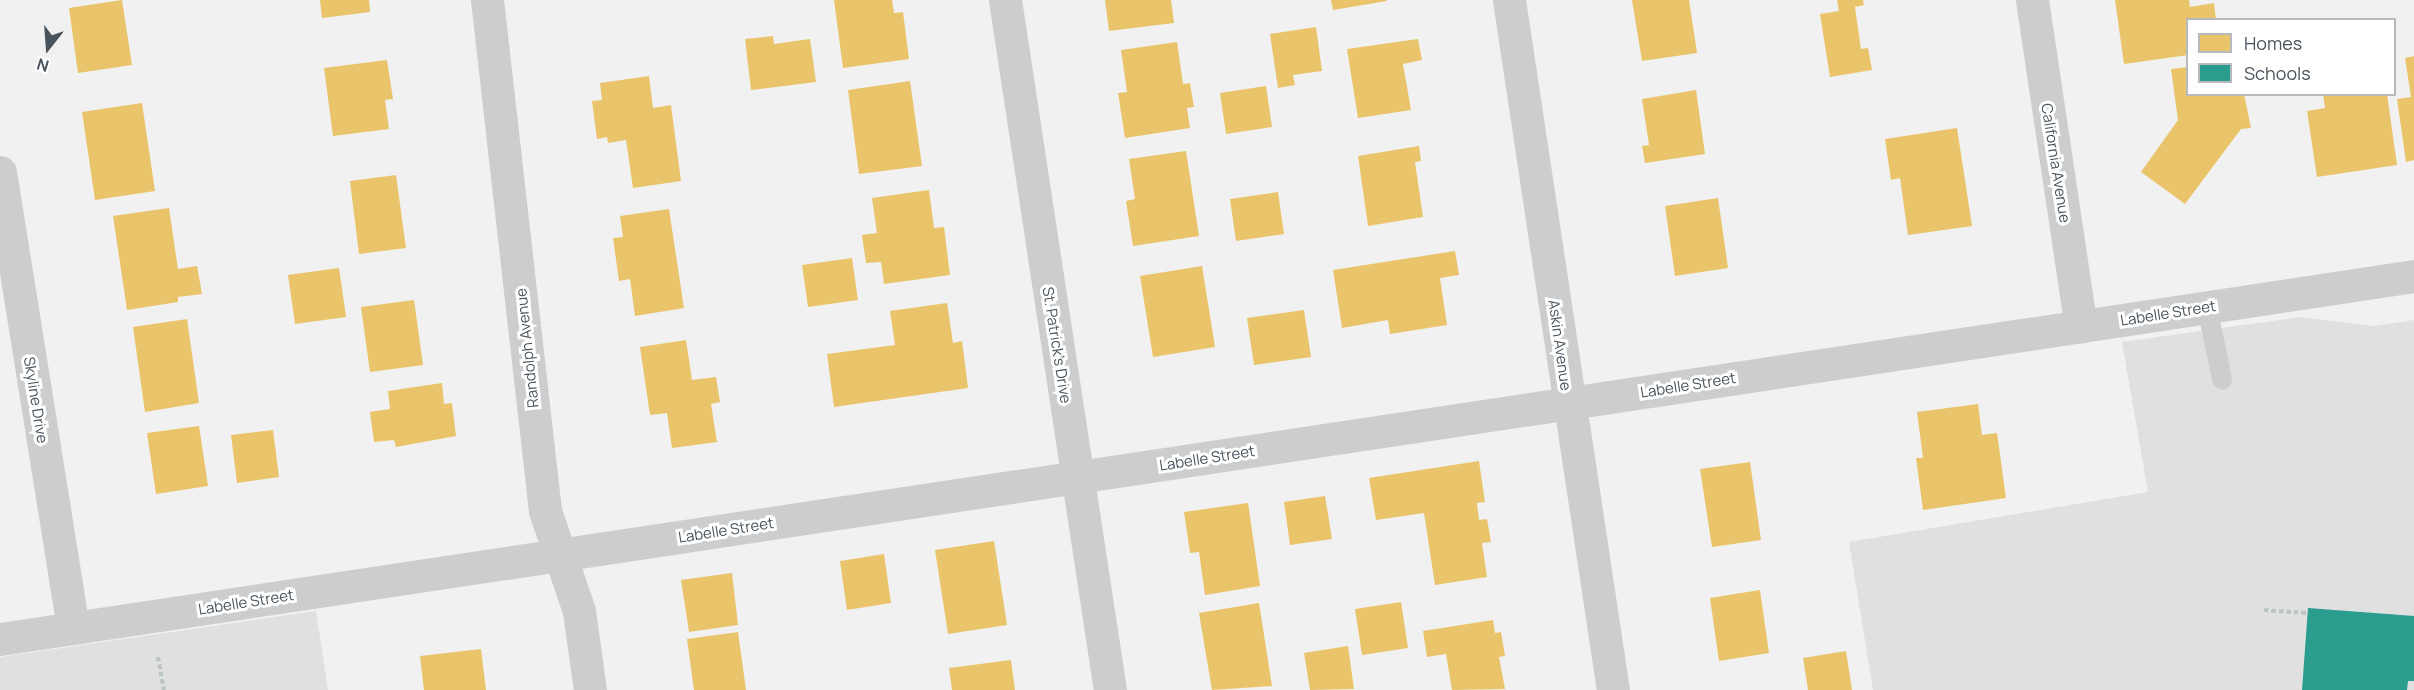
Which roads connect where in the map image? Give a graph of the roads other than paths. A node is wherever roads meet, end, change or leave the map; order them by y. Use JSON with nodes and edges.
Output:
{"nodes":[{"id":1,"x":487,"y":0,"type":"edge"},
{"id":2,"x":1005,"y":0,"type":"edge"},
{"id":3,"x":1509,"y":0,"type":"edge"},
{"id":4,"x":2032,"y":0,"type":"edge"},
{"id":5,"x":0,"y":172,"type":"edge"},
{"id":6,"x":2414,"y":276,"type":"edge"},
{"id":7,"x":2208,"y":307,"type":"junction"},
{"id":8,"x":2081,"y":326,"type":"junction"},
{"id":9,"x":2222,"y":379,"type":"dead end"},
{"id":10,"x":1568,"y":403,"type":"junction"},
{"id":11,"x":1078,"y":477,"type":"junction"},
{"id":12,"x":560,"y":554,"type":"junction"},
{"id":13,"x":73,"y":628,"type":"junction"},
{"id":14,"x":0,"y":639,"type":"edge"},
{"id":15,"x":590,"y":690,"type":"edge"},
{"id":16,"x":1110,"y":690,"type":"edge"},
{"id":17,"x":1613,"y":690,"type":"edge"}],
"edges":[{"from":1,"to":12,"type":"street","name":"Randolph Avenue"},
{"from":2,"to":11,"type":"street","name":"St. Patrick's Drive"},
{"from":3,"to":10,"type":"street","name":"Askin Avenue"},
{"from":4,"to":8,"type":"street","name":"California Avenue"},
{"from":5,"to":13,"type":"street","name":"Skyline Drive"},
{"from":6,"to":7,"type":"street","name":"Labelle Street"},
{"from":7,"to":8,"type":"street","name":"Labelle Street"},
{"from":7,"to":9,"type":"lane"},
{"from":8,"to":10,"type":"street","name":"Labelle Street"},
{"from":10,"to":11,"type":"street","name":"Labelle Street"},
{"from":10,"to":17,"type":"street","name":"Askin Avenue"},
{"from":11,"to":12,"type":"street","name":"Labelle Street"},
{"from":11,"to":16,"type":"street","name":"St. Patrick's Drive"},
{"from":12,"to":13,"type":"street","name":"Labelle Street"},
{"from":12,"to":15,"type":"street","name":"Randolph Avenue"},
{"from":13,"to":14,"type":"street","name":"Labelle Street"}]}
